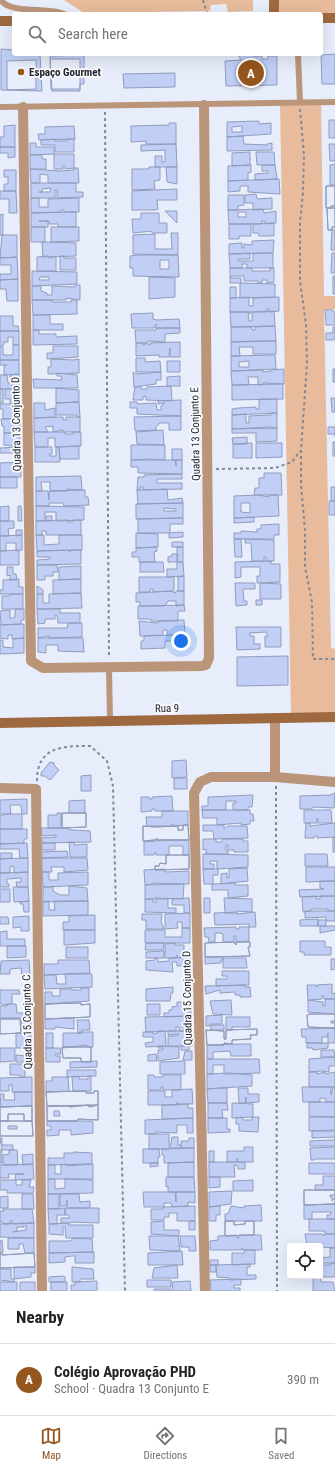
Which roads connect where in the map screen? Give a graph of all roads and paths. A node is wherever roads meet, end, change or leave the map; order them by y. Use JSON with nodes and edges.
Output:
{"nodes":[{"id":1,"x":1,"y":0,"type":"edge"},
{"id":2,"x":203,"y":0,"type":"edge"},
{"id":3,"x":274,"y":0,"type":"edge"},
{"id":4,"x":0,"y":6,"type":"edge"},
{"id":5,"x":8,"y":6,"type":"junction"},
{"id":6,"x":60,"y":12,"type":"edge"},
{"id":7,"x":207,"y":12,"type":"edge"},
{"id":8,"x":274,"y":12,"type":"edge"},
{"id":9,"x":323,"y":18,"type":"edge"},
{"id":10,"x":335,"y":18,"type":"edge"},
{"id":11,"x":0,"y":21,"type":"edge"},
{"id":12,"x":12,"y":21,"type":"edge"},
{"id":13,"x":298,"y":56,"type":"edge"},
{"id":14,"x":300,"y":102,"type":"junction"},
{"id":15,"x":335,"y":102,"type":"edge"},
{"id":16,"x":105,"y":105,"type":"junction"},
{"id":17,"x":204,"y":105,"type":"junction"},
{"id":18,"x":0,"y":107,"type":"edge"},
{"id":19,"x":23,"y":107,"type":"junction"},
{"id":20,"x":300,"y":450,"type":"junction"},
{"id":21,"x":208,"y":469,"type":"junction"},
{"id":22,"x":335,"y":659,"type":"edge"},
{"id":23,"x":109,"y":668,"type":"junction"},
{"id":24,"x":335,"y":717,"type":"edge"},
{"id":25,"x":275,"y":718,"type":"junction"},
{"id":26,"x":110,"y":721,"type":"junction"},
{"id":27,"x":0,"y":723,"type":"edge"},
{"id":28,"x":276,"y":777,"type":"junction"},
{"id":29,"x":335,"y":782,"type":"edge"},
{"id":30,"x":0,"y":788,"type":"edge"},
{"id":31,"x":36,"y":789,"type":"junction"},
{"id":32,"x":42,"y":1291,"type":"edge"},
{"id":33,"x":125,"y":1291,"type":"edge"},
{"id":34,"x":205,"y":1291,"type":"edge"},
{"id":35,"x":277,"y":1291,"type":"edge"}],
"edges":[{"from":1,"to":5,"type":"lane"},
{"from":2,"to":7,"type":"path"},
{"from":3,"to":8,"type":"street"},
{"from":4,"to":5,"type":"lane"},
{"from":5,"to":6,"type":"lane"},
{"from":9,"to":10,"type":"street"},
{"from":11,"to":12,"type":"street"},
{"from":13,"to":14,"type":"lane"},
{"from":14,"to":15,"type":"lane"},
{"from":14,"to":17,"type":"lane"},
{"from":14,"to":20,"type":"path"},
{"from":16,"to":17,"type":"lane"},
{"from":16,"to":19,"type":"lane"},
{"from":16,"to":23,"type":"path"},
{"from":17,"to":21,"type":"street","name":"Quadra 13 Conjunto E"},
{"from":18,"to":19,"type":"lane"},
{"from":19,"to":23,"type":"street","name":"Quadra 13 Conjunto D"},
{"from":20,"to":21,"type":"path"},
{"from":20,"to":22,"type":"path"},
{"from":21,"to":23,"type":"street","name":"Quadra 13 Conjunto E"},
{"from":23,"to":26,"type":"lane"},
{"from":24,"to":25,"type":"street","name":"Rua 9"},
{"from":25,"to":26,"type":"street","name":"Rua 9"},
{"from":25,"to":28,"type":"street"},
{"from":26,"to":27,"type":"street","name":"Rua 9"},
{"from":28,"to":29,"type":"street","name":"Quadra 15 Conjunto D"},
{"from":28,"to":34,"type":"street","name":"Quadra 15 Conjunto D"},
{"from":28,"to":35,"type":"path"},
{"from":30,"to":31,"type":"street"},
{"from":31,"to":32,"type":"street","name":"Quadra 15 Conjunto C"},
{"from":31,"to":33,"type":"path"}]}
